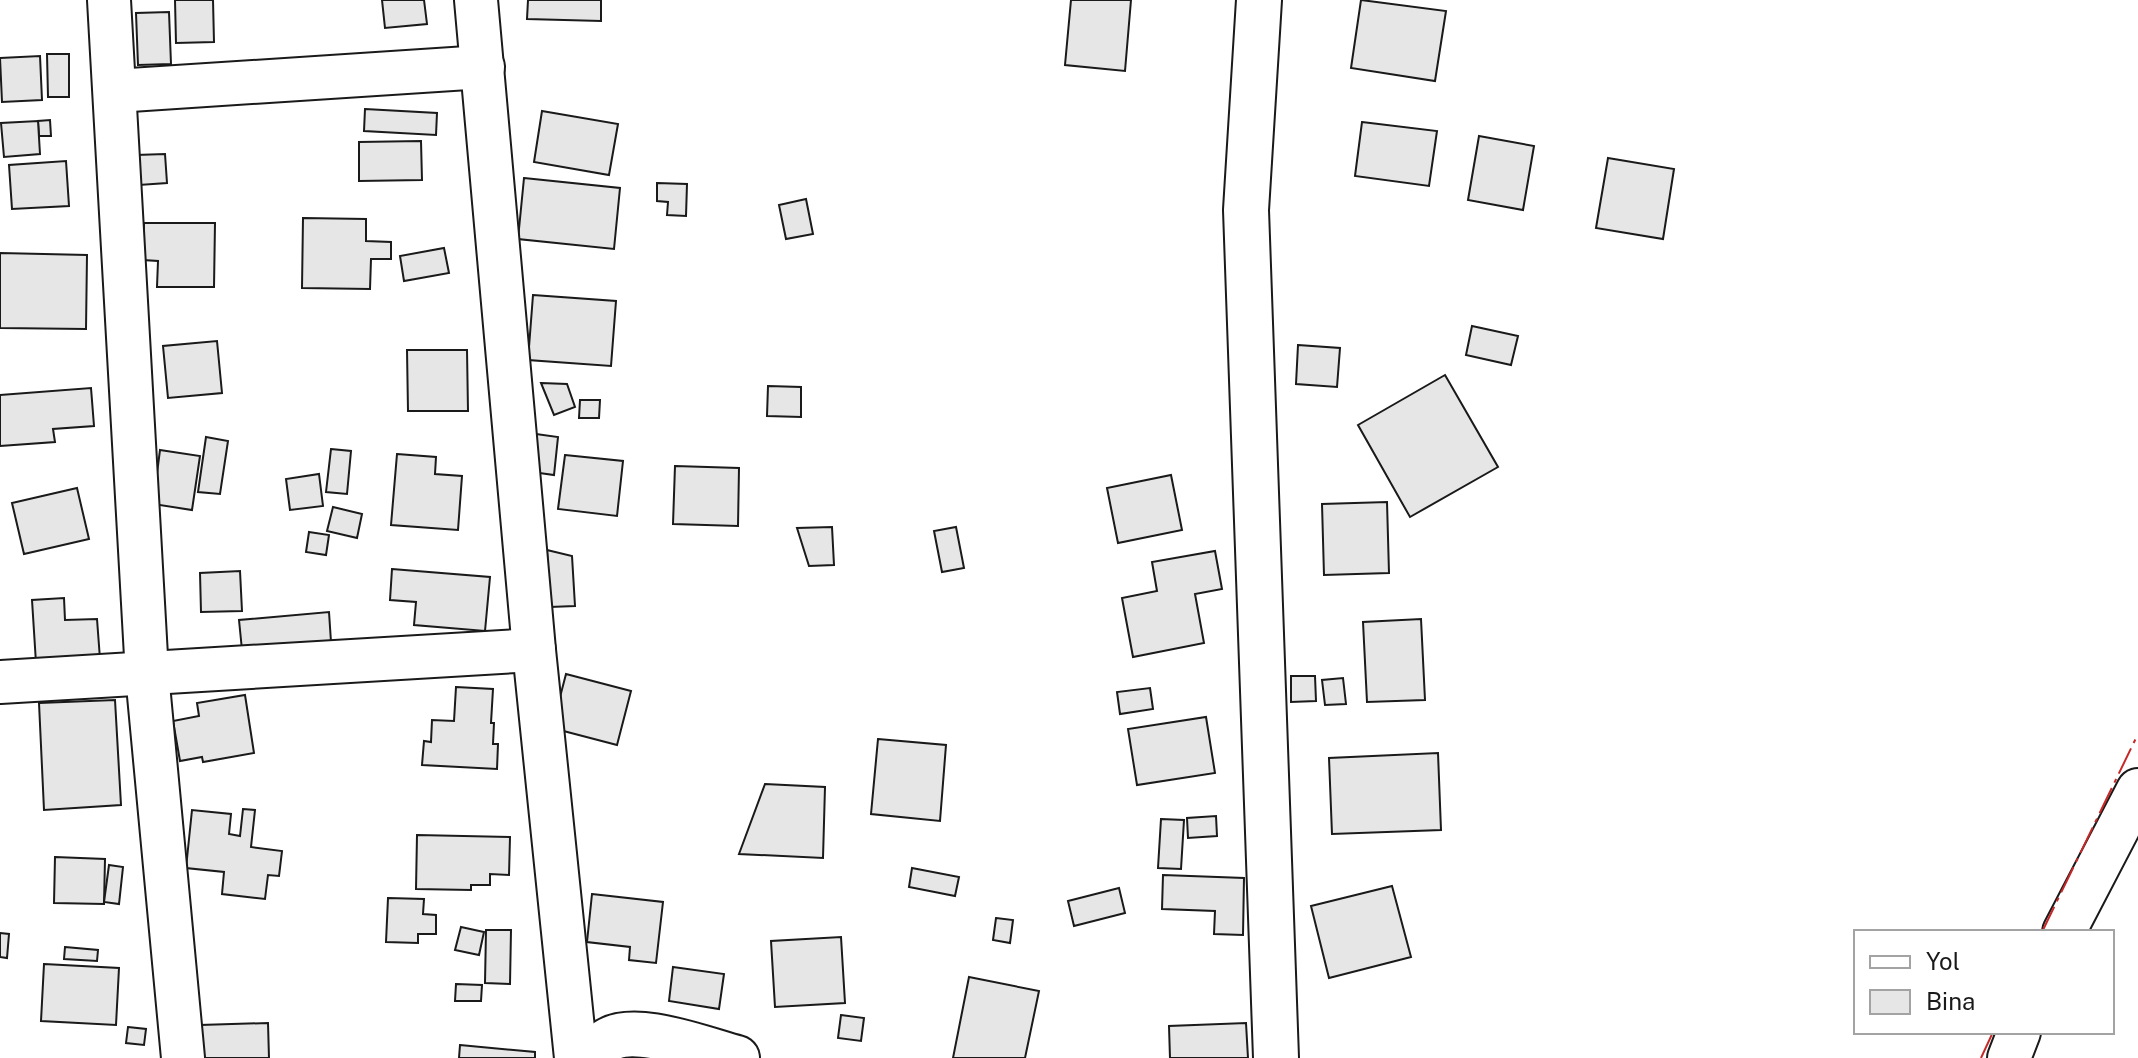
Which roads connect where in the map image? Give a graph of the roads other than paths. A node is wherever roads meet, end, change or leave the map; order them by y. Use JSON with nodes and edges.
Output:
{"nodes":[{"id":1,"x":109,"y":0,"type":"edge"},
{"id":2,"x":476,"y":0,"type":"edge"},
{"id":3,"x":1259,"y":0,"type":"edge"},
{"id":4,"x":483,"y":67,"type":"junction"},
{"id":5,"x":115,"y":91,"type":"junction"},
{"id":6,"x":534,"y":650,"type":"junction"},
{"id":7,"x":147,"y":674,"type":"junction"},
{"id":8,"x":0,"y":682,"type":"edge"},
{"id":9,"x":2138,"y":790,"type":"edge"},
{"id":10,"x":2065,"y":930,"type":"edge"},
{"id":11,"x":2018,"y":1034,"type":"edge"},
{"id":12,"x":183,"y":1058,"type":"edge"},
{"id":13,"x":576,"y":1058,"type":"edge"},
{"id":14,"x":592,"y":1058,"type":"edge"},
{"id":15,"x":737,"y":1058,"type":"edge"},
{"id":16,"x":1276,"y":1058,"type":"edge"},
{"id":17,"x":2009,"y":1058,"type":"edge"}],
"edges":[{"from":1,"to":5,"type":"street"},
{"from":2,"to":4,"type":"street"},
{"from":3,"to":16,"type":"main road"},
{"from":4,"to":5,"type":"street"},
{"from":4,"to":6,"type":"street"},
{"from":5,"to":7,"type":"street"},
{"from":6,"to":7,"type":"street"},
{"from":6,"to":13,"type":"street"},
{"from":7,"to":8,"type":"street"},
{"from":7,"to":12,"type":"street"},
{"from":9,"to":10,"type":"street"},
{"from":11,"to":17,"type":"street"},
{"from":14,"to":15,"type":"main road"}]}
